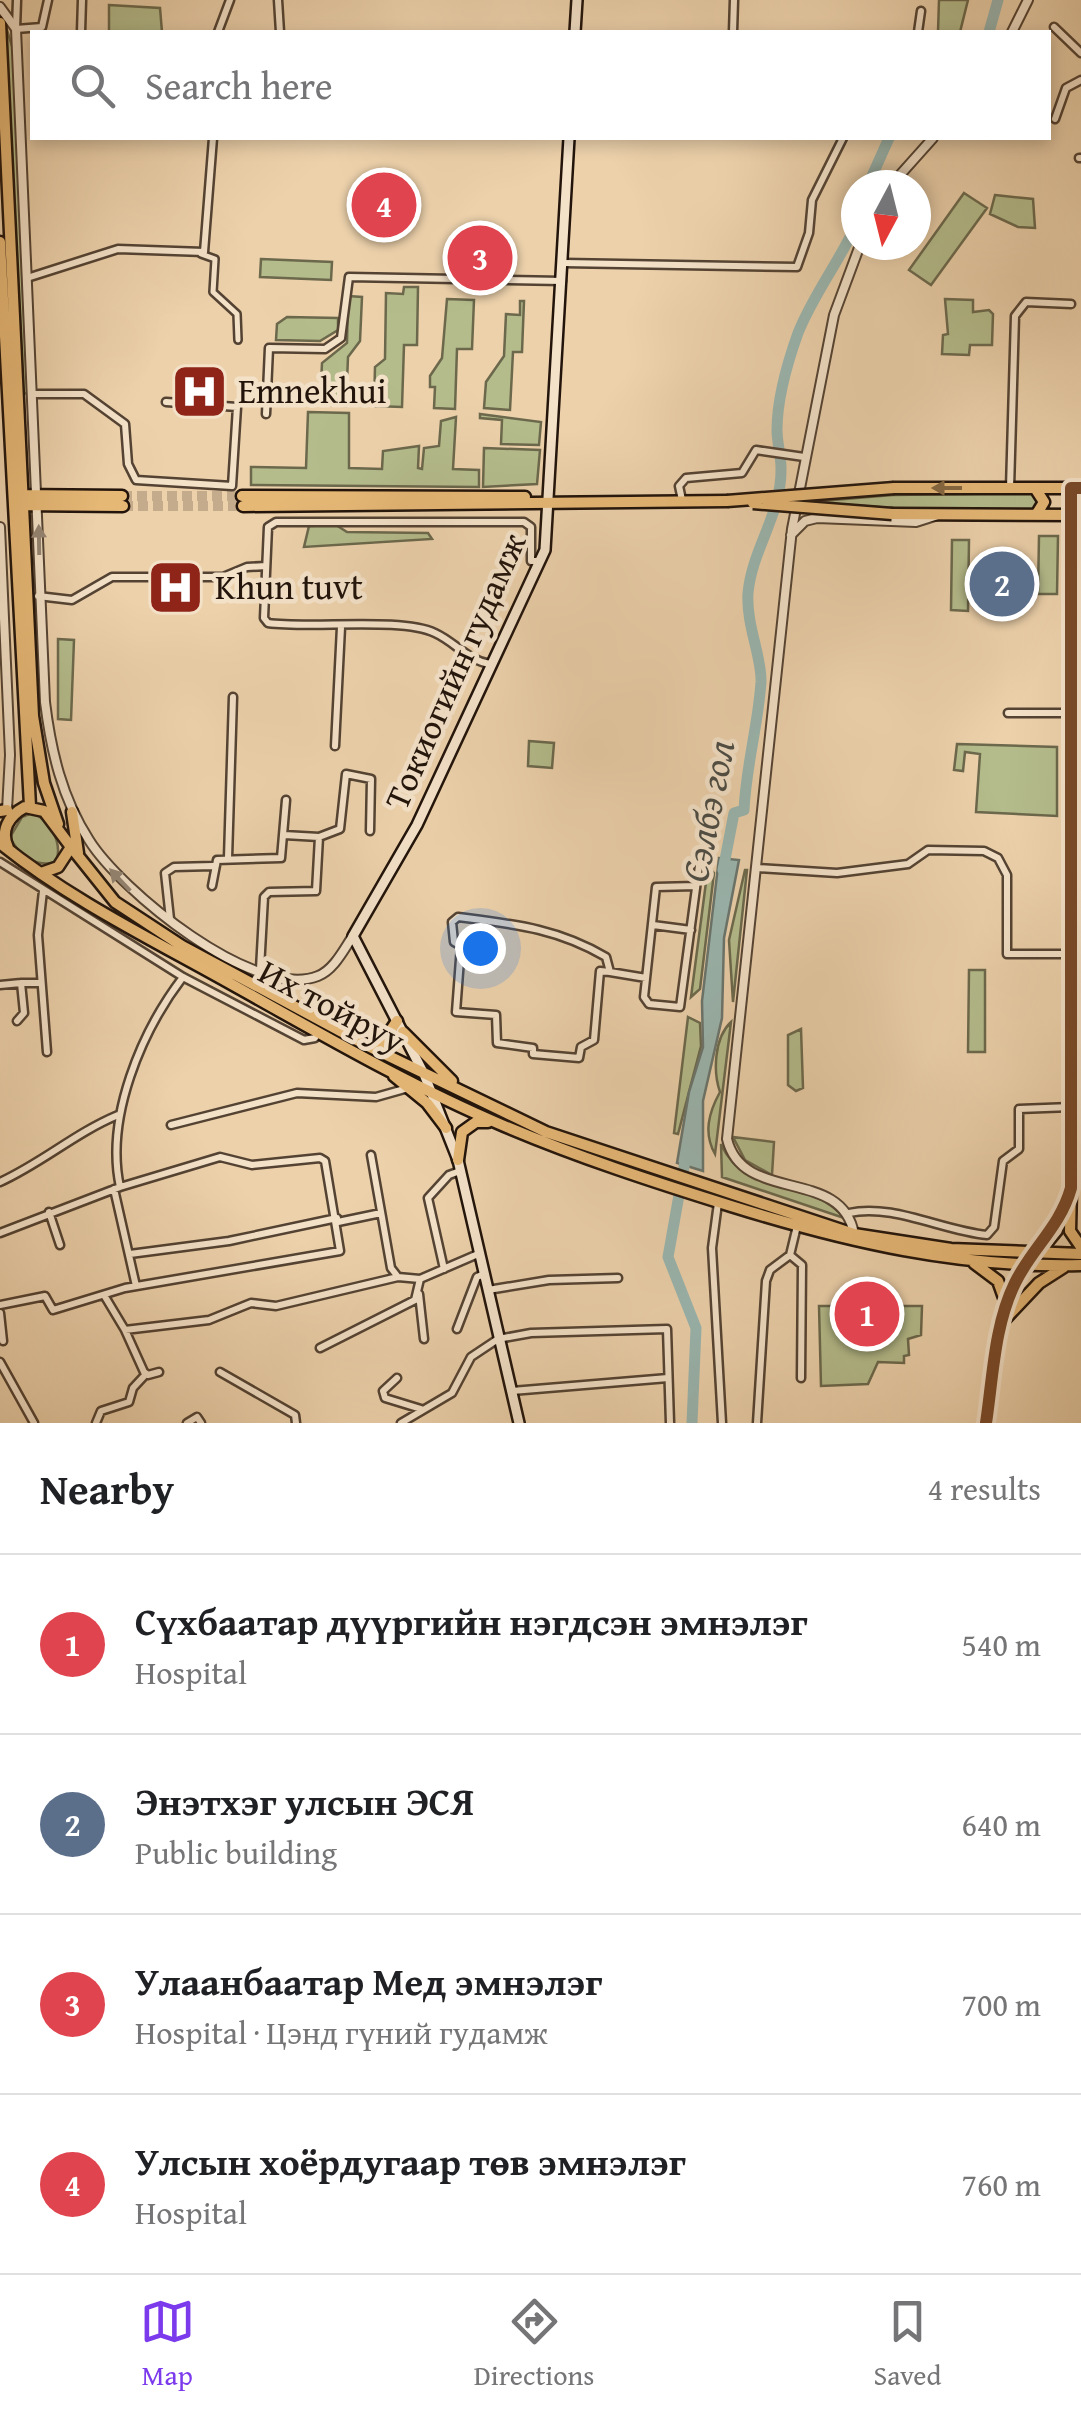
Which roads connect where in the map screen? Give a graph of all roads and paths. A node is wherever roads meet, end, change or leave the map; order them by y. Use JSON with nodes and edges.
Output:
{"nodes":[{"id":1,"x":18,"y":0,"type":"edge"},
{"id":2,"x":48,"y":0,"type":"edge"},
{"id":3,"x":82,"y":0,"type":"edge"},
{"id":4,"x":230,"y":0,"type":"edge"},
{"id":5,"x":278,"y":0,"type":"edge"},
{"id":6,"x":577,"y":0,"type":"edge"},
{"id":7,"x":734,"y":0,"type":"edge"},
{"id":8,"x":1036,"y":0,"type":"edge"},
{"id":9,"x":1026,"y":4,"type":"edge"},
{"id":10,"x":0,"y":7,"type":"edge"},
{"id":11,"x":920,"y":12,"type":"dead end"},
{"id":12,"x":0,"y":24,"type":"edge"},
{"id":13,"x":1054,"y":27,"type":"dead end"},
{"id":14,"x":16,"y":29,"type":"junction"},
{"id":15,"x":81,"y":30,"type":"edge"},
{"id":16,"x":219,"y":30,"type":"edge"},
{"id":17,"x":280,"y":30,"type":"edge"},
{"id":18,"x":575,"y":30,"type":"edge"},
{"id":19,"x":733,"y":30,"type":"edge"},
{"id":20,"x":918,"y":30,"type":"edge"},
{"id":21,"x":1013,"y":30,"type":"edge"},
{"id":22,"x":1081,"y":52,"type":"edge"},
{"id":23,"x":1081,"y":80,"type":"edge"},
{"id":24,"x":1054,"y":119,"type":"dead end"},
{"id":25,"x":213,"y":140,"type":"edge"},
{"id":26,"x":569,"y":140,"type":"edge"},
{"id":27,"x":842,"y":140,"type":"edge"},
{"id":28,"x":931,"y":140,"type":"edge"},
{"id":29,"x":904,"y":170,"type":"edge"},
{"id":30,"x":0,"y":242,"type":"edge"},
{"id":31,"x":198,"y":253,"type":"junction"},
{"id":32,"x":854,"y":260,"type":"edge"},
{"id":33,"x":564,"y":262,"type":"junction"},
{"id":34,"x":28,"y":278,"type":"junction"},
{"id":35,"x":563,"y":281,"type":"junction"},
{"id":36,"x":1070,"y":304,"type":"dead end"},
{"id":37,"x":238,"y":340,"type":"dead end"},
{"id":38,"x":33,"y":394,"type":"junction"},
{"id":39,"x":166,"y":402,"type":"dead end"},
{"id":40,"x":266,"y":414,"type":"dead end"},
{"id":41,"x":801,"y":457,"type":"junction"},
{"id":42,"x":1010,"y":488,"type":"junction"},
{"id":43,"x":1036,"y":488,"type":"junction"},
{"id":44,"x":1076,"y":488,"type":"edge"},
{"id":45,"x":18,"y":500,"type":"junction"},
{"id":46,"x":38,"y":500,"type":"junction"},
{"id":47,"x":682,"y":500,"type":"junction"},
{"id":48,"x":122,"y":501,"type":"tunnel mouth"},
{"id":49,"x":243,"y":501,"type":"tunnel mouth"},
{"id":50,"x":550,"y":501,"type":"junction"},
{"id":51,"x":726,"y":501,"type":"junction"},
{"id":52,"x":938,"y":515,"type":"junction"},
{"id":53,"x":1036,"y":515,"type":"junction"},
{"id":54,"x":1076,"y":515,"type":"edge"},
{"id":55,"x":0,"y":527,"type":"edge"},
{"id":56,"x":792,"y":535,"type":"junction"},
{"id":57,"x":541,"y":560,"type":"junction"},
{"id":58,"x":266,"y":566,"type":"junction"},
{"id":59,"x":15,"y":580,"type":"junction"},
{"id":60,"x":1,"y":581,"type":"edge"},
{"id":61,"x":27,"y":594,"type":"junction"},
{"id":62,"x":40,"y":596,"type":"junction"},
{"id":63,"x":341,"y":627,"type":"junction"},
{"id":64,"x":18,"y":637,"type":"junction"},
{"id":65,"x":2,"y":638,"type":"edge"},
{"id":66,"x":490,"y":664,"type":"junction"},
{"id":67,"x":234,"y":697,"type":"dead end"},
{"id":68,"x":1008,"y":713,"type":"dead end"},
{"id":69,"x":1071,"y":713,"type":"junction"},
{"id":70,"x":335,"y":746,"type":"dead end"},
{"id":71,"x":286,"y":800,"type":"dead end"},
{"id":72,"x":27,"y":807,"type":"junction"},
{"id":73,"x":3,"y":810,"type":"edge"},
{"id":74,"x":72,"y":812,"type":"junction"},
{"id":75,"x":58,"y":824,"type":"junction"},
{"id":76,"x":370,"y":831,"type":"dead end"},
{"id":77,"x":284,"y":835,"type":"junction"},
{"id":78,"x":319,"y":837,"type":"junction"},
{"id":79,"x":4,"y":847,"type":"edge"},
{"id":80,"x":71,"y":847,"type":"junction"},
{"id":81,"x":701,"y":852,"type":"dead end"},
{"id":82,"x":228,"y":858,"type":"junction"},
{"id":83,"x":79,"y":859,"type":"junction"},
{"id":84,"x":0,"y":862,"type":"edge"},
{"id":85,"x":213,"y":866,"type":"junction"},
{"id":86,"x":757,"y":868,"type":"junction"},
{"id":87,"x":41,"y":873,"type":"junction"},
{"id":88,"x":1076,"y":881,"type":"edge"},
{"id":89,"x":212,"y":886,"type":"dead end"},
{"id":90,"x":696,"y":886,"type":"junction"},
{"id":91,"x":44,"y":891,"type":"junction"},
{"id":92,"x":105,"y":912,"type":"junction"},
{"id":93,"x":99,"y":925,"type":"junction"},
{"id":94,"x":172,"y":925,"type":"junction"},
{"id":95,"x":652,"y":926,"type":"junction"},
{"id":96,"x":691,"y":930,"type":"junction"},
{"id":97,"x":353,"y":936,"type":"junction"},
{"id":98,"x":1072,"y":954,"type":"junction"},
{"id":99,"x":260,"y":969,"type":"junction"},
{"id":100,"x":610,"y":972,"type":"junction"},
{"id":101,"x":183,"y":977,"type":"junction"},
{"id":102,"x":646,"y":978,"type":"junction"},
{"id":103,"x":21,"y":983,"type":"junction"},
{"id":104,"x":40,"y":983,"type":"junction"},
{"id":105,"x":0,"y":984,"type":"edge"},
{"id":106,"x":1076,"y":996,"type":"edge"},
{"id":107,"x":17,"y":1020,"type":"dead end"},
{"id":108,"x":400,"y":1026,"type":"junction"},
{"id":109,"x":318,"y":1032,"type":"junction"},
{"id":110,"x":370,"y":1048,"type":"junction"},
{"id":111,"x":46,"y":1052,"type":"dead end"},
{"id":112,"x":374,"y":1060,"type":"junction"},
{"id":113,"x":424,"y":1074,"type":"junction"},
{"id":114,"x":409,"y":1087,"type":"junction"},
{"id":115,"x":431,"y":1090,"type":"junction"},
{"id":116,"x":468,"y":1095,"type":"junction"},
{"id":117,"x":1072,"y":1107,"type":"junction"},
{"id":118,"x":119,"y":1114,"type":"junction"},
{"id":119,"x":498,"y":1124,"type":"junction"},
{"id":120,"x":170,"y":1126,"type":"dead end"},
{"id":121,"x":446,"y":1128,"type":"junction"},
{"id":122,"x":371,"y":1156,"type":"dead end"},
{"id":123,"x":611,"y":1162,"type":"junction"},
{"id":124,"x":459,"y":1166,"type":"junction"},
{"id":125,"x":0,"y":1182,"type":"edge"},
{"id":126,"x":117,"y":1188,"type":"junction"},
{"id":127,"x":1071,"y":1188,"type":"junction"},
{"id":128,"x":715,"y":1197,"type":"junction"},
{"id":129,"x":49,"y":1212,"type":"junction"},
{"id":130,"x":382,"y":1213,"type":"junction"},
{"id":131,"x":849,"y":1214,"type":"junction"},
{"id":132,"x":337,"y":1220,"type":"junction"},
{"id":133,"x":797,"y":1226,"type":"junction"},
{"id":134,"x":0,"y":1233,"type":"edge"},
{"id":135,"x":854,"y":1234,"type":"junction"},
{"id":136,"x":60,"y":1244,"type":"dead end"},
{"id":137,"x":1081,"y":1251,"type":"edge"},
{"id":138,"x":130,"y":1254,"type":"junction"},
{"id":139,"x":478,"y":1254,"type":"junction"},
{"id":140,"x":1038,"y":1254,"type":"junction"},
{"id":141,"x":790,"y":1255,"type":"junction"},
{"id":142,"x":972,"y":1262,"type":"junction"},
{"id":143,"x":1027,"y":1264,"type":"junction"},
{"id":144,"x":1081,"y":1265,"type":"edge"},
{"id":145,"x":1067,"y":1266,"type":"junction"},
{"id":146,"x":444,"y":1269,"type":"junction"},
{"id":147,"x":484,"y":1274,"type":"junction"},
{"id":148,"x":398,"y":1278,"type":"junction"},
{"id":149,"x":618,"y":1278,"type":"dead end"},
{"id":150,"x":420,"y":1280,"type":"junction"},
{"id":151,"x":136,"y":1286,"type":"junction"},
{"id":152,"x":488,"y":1290,"type":"junction"},
{"id":153,"x":418,"y":1293,"type":"junction"},
{"id":154,"x":104,"y":1295,"type":"junction"},
{"id":155,"x":0,"y":1305,"type":"edge"},
{"id":156,"x":0,"y":1313,"type":"edge"},
{"id":157,"x":1006,"y":1313,"type":"junction"},
{"id":158,"x":125,"y":1330,"type":"junction"},
{"id":159,"x":457,"y":1330,"type":"dead end"},
{"id":160,"x":424,"y":1338,"type":"dead end"},
{"id":161,"x":498,"y":1338,"type":"junction"},
{"id":162,"x":2,"y":1341,"type":"edge"},
{"id":163,"x":320,"y":1348,"type":"dead end"},
{"id":164,"x":0,"y":1362,"type":"edge"},
{"id":165,"x":159,"y":1372,"type":"dead end"},
{"id":166,"x":220,"y":1372,"type":"dead end"},
{"id":167,"x":146,"y":1374,"type":"junction"},
{"id":168,"x":396,"y":1378,"type":"dead end"},
{"id":169,"x":668,"y":1378,"type":"junction"},
{"id":170,"x":801,"y":1378,"type":"dead end"},
{"id":171,"x":512,"y":1391,"type":"junction"},
{"id":172,"x":422,"y":1409,"type":"junction"},
{"id":173,"x":299,"y":1422,"type":"edge"},
{"id":174,"x":34,"y":1423,"type":"edge"},
{"id":175,"x":96,"y":1423,"type":"edge"},
{"id":176,"x":188,"y":1423,"type":"edge"},
{"id":177,"x":201,"y":1423,"type":"edge"},
{"id":178,"x":401,"y":1423,"type":"edge"},
{"id":179,"x":518,"y":1423,"type":"edge"},
{"id":180,"x":670,"y":1423,"type":"edge"},
{"id":181,"x":722,"y":1423,"type":"edge"},
{"id":182,"x":757,"y":1423,"type":"edge"},
{"id":183,"x":988,"y":1423,"type":"edge"}],
"edges":[{"from":1,"to":14,"type":"street"},
{"from":2,"to":14,"type":"street"},
{"from":3,"to":15,"type":"street"},
{"from":4,"to":16,"type":"street"},
{"from":5,"to":17,"type":"street"},
{"from":6,"to":18,"type":"main road"},
{"from":7,"to":19,"type":"street"},
{"from":8,"to":9,"type":"street"},
{"from":9,"to":21,"type":"street"},
{"from":10,"to":14,"type":"street"},
{"from":11,"to":20,"type":"street"},
{"from":12,"to":45,"type":"main road"},
{"from":13,"to":22,"type":"street"},
{"from":14,"to":34,"type":"street"},
{"from":23,"to":24,"type":"street"},
{"from":25,"to":31,"type":"street"},
{"from":26,"to":33,"type":"main road","name":"Токиогийн гудамж"},
{"from":27,"to":33,"type":"street"},
{"from":28,"to":29,"type":"street"},
{"from":30,"to":45,"type":"main road"},
{"from":31,"to":34,"type":"street"},
{"from":31,"to":37,"type":"street"},
{"from":32,"to":41,"type":"street"},
{"from":33,"to":35,"type":"main road","name":"Токиогийн гудамж"},
{"from":34,"to":38,"type":"street"},
{"from":35,"to":40,"type":"street"},
{"from":35,"to":50,"type":"main road","name":"Токиогийн гудамж"},
{"from":36,"to":42,"type":"street"},
{"from":38,"to":39,"type":"street"},
{"from":38,"to":46,"type":"street"},
{"from":41,"to":47,"type":"street"},
{"from":41,"to":56,"type":"street"},
{"from":42,"to":43,"type":"main road"},
{"from":42,"to":51,"type":"main road","one_way":true,"bridge":true},
{"from":43,"to":44,"type":"main road"},
{"from":43,"to":53,"type":"main road"},
{"from":44,"to":54,"type":"main road"},
{"from":45,"to":46,"type":"main road"},
{"from":45,"to":59,"type":"main road"},
{"from":45,"to":61,"type":"main road"},
{"from":46,"to":48,"type":"main road"},
{"from":62,"to":46,"type":"street","one_way":true},
{"from":47,"to":50,"type":"main road"},
{"from":47,"to":51,"type":"main road"},
{"from":49,"to":50,"type":"main road"},
{"from":50,"to":57,"type":"main road","name":"Токиогийн гудамж"},
{"from":51,"to":52,"type":"main road","bridge":true},
{"from":52,"to":53,"type":"main road"},
{"from":52,"to":56,"type":"street"},
{"from":53,"to":54,"type":"main road"},
{"from":54,"to":69,"type":"main road"},
{"from":55,"to":60,"type":"street"},
{"from":56,"to":86,"type":"street"},
{"from":57,"to":58,"type":"street"},
{"from":57,"to":66,"type":"main road","name":"Токиогийн гудамж"},
{"from":58,"to":62,"type":"street"},
{"from":58,"to":63,"type":"street"},
{"from":59,"to":60,"type":"street"},
{"from":59,"to":64,"type":"main road"},
{"from":60,"to":65,"type":"street"},
{"from":61,"to":62,"type":"street"},
{"from":61,"to":75,"type":"main road"},
{"from":62,"to":74,"type":"street"},
{"from":63,"to":66,"type":"street"},
{"from":63,"to":70,"type":"street"},
{"from":64,"to":65,"type":"street"},
{"from":64,"to":72,"type":"main road"},
{"from":65,"to":73,"type":"street"},
{"from":66,"to":97,"type":"main road","name":"Токиогийн гудамж"},
{"from":67,"to":82,"type":"street"},
{"from":68,"to":69,"type":"street"},
{"from":69,"to":88,"type":"main road"},
{"from":71,"to":77,"type":"street"},
{"from":72,"to":73,"type":"main road"},
{"from":72,"to":75,"type":"main road"},
{"from":72,"to":79,"type":"main road"},
{"from":74,"to":83,"type":"main road"},
{"from":94,"to":74,"type":"street","one_way":true},
{"from":75,"to":80,"type":"main road"},
{"from":76,"to":78,"type":"street"},
{"from":77,"to":78,"type":"street"},
{"from":77,"to":82,"type":"street"},
{"from":78,"to":99,"type":"street"},
{"from":79,"to":87,"type":"main road"},
{"from":80,"to":83,"type":"main road","name":"Их тойруу"},
{"from":80,"to":87,"type":"main road"},
{"from":81,"to":90,"type":"street"},
{"from":82,"to":85,"type":"street"},
{"from":83,"to":110,"type":"main road","name":"Их тойруу"},
{"from":84,"to":91,"type":"street"},
{"from":85,"to":89,"type":"street"},
{"from":85,"to":94,"type":"street"},
{"from":86,"to":98,"type":"street"},
{"from":86,"to":131,"type":"street"},
{"from":87,"to":92,"type":"main road","name":"Их тойруу"},
{"from":88,"to":98,"type":"main road"},
{"from":90,"to":95,"type":"street"},
{"from":90,"to":96,"type":"street"},
{"from":91,"to":93,"type":"street"},
{"from":91,"to":104,"type":"street"},
{"from":92,"to":93,"type":"street"},
{"from":92,"to":109,"type":"main road","name":"Их тойруу"},
{"from":93,"to":101,"type":"street"},
{"from":94,"to":99,"type":"street"},
{"from":95,"to":96,"type":"street"},
{"from":95,"to":102,"type":"street"},
{"from":96,"to":102,"type":"street"},
{"from":97,"to":99,"type":"street"},
{"from":97,"to":108,"type":"main road"},
{"from":98,"to":106,"type":"main road"},
{"from":100,"to":100,"type":"street"},
{"from":100,"to":102,"type":"street"},
{"from":101,"to":109,"type":"street"},
{"from":101,"to":118,"type":"street"},
{"from":103,"to":104,"type":"street"},
{"from":103,"to":105,"type":"street"},
{"from":103,"to":107,"type":"street"},
{"from":104,"to":111,"type":"street"},
{"from":106,"to":117,"type":"main road"},
{"from":108,"to":110,"type":"main road"},
{"from":108,"to":113,"type":"main road"},
{"from":108,"to":116,"type":"main road"},
{"from":109,"to":112,"type":"main road","name":"Их тойруу"},
{"from":110,"to":113,"type":"main road","name":"Их тойруу"},
{"from":112,"to":114,"type":"main road"},
{"from":112,"to":115,"type":"main road","name":"Их тойруу"},
{"from":113,"to":115,"type":"main road"},
{"from":113,"to":116,"type":"main road","name":"Их тойруу"},
{"from":114,"to":120,"type":"street"},
{"from":114,"to":121,"type":"main road"},
{"from":115,"to":119,"type":"main road","name":"Их тойруу"},
{"from":115,"to":121,"type":"main road"},
{"from":116,"to":123,"type":"main road","name":"Их тойруу"},
{"from":117,"to":127,"type":"main road"},
{"from":117,"to":131,"type":"street"},
{"from":118,"to":125,"type":"street"},
{"from":118,"to":126,"type":"street"},
{"from":119,"to":123,"type":"main road","name":"Их тойруу"},
{"from":119,"to":124,"type":"main road"},
{"from":121,"to":124,"type":"main road"},
{"from":122,"to":130,"type":"street"},
{"from":123,"to":128,"type":"main road"},
{"from":124,"to":139,"type":"main road"},
{"from":124,"to":146,"type":"street"},
{"from":126,"to":129,"type":"street"},
{"from":126,"to":132,"type":"street"},
{"from":126,"to":138,"type":"street"},
{"from":127,"to":137,"type":"main road"},
{"from":127,"to":140,"type":"main road"},
{"from":128,"to":133,"type":"main road"},
{"from":128,"to":135,"type":"main road"},
{"from":128,"to":181,"type":"street"},
{"from":129,"to":134,"type":"street"},
{"from":129,"to":136,"type":"street"},
{"from":130,"to":132,"type":"street"},
{"from":130,"to":148,"type":"street"},
{"from":131,"to":135,"type":"street"},
{"from":132,"to":138,"type":"street"},
{"from":132,"to":151,"type":"street"},
{"from":133,"to":141,"type":"street"},
{"from":133,"to":142,"type":"main road"},
{"from":135,"to":140,"type":"main road"},
{"from":137,"to":140,"type":"main road"},
{"from":138,"to":151,"type":"street"},
{"from":139,"to":146,"type":"street"},
{"from":139,"to":147,"type":"main road"},
{"from":140,"to":143,"type":"main road"},
{"from":141,"to":170,"type":"street"},
{"from":141,"to":182,"type":"street"},
{"from":142,"to":143,"type":"main road"},
{"from":142,"to":157,"type":"main road"},
{"from":143,"to":145,"type":"main road"},
{"from":143,"to":157,"type":"main road"},
{"from":144,"to":145,"type":"main road"},
{"from":145,"to":157,"type":"main road"},
{"from":146,"to":150,"type":"street"},
{"from":147,"to":152,"type":"main road"},
{"from":147,"to":159,"type":"street"},
{"from":148,"to":150,"type":"street"},
{"from":148,"to":158,"type":"street"},
{"from":149,"to":152,"type":"street"},
{"from":150,"to":153,"type":"street"},
{"from":151,"to":154,"type":"street"},
{"from":152,"to":161,"type":"main road"},
{"from":153,"to":160,"type":"street"},
{"from":153,"to":163,"type":"street"},
{"from":154,"to":155,"type":"street"},
{"from":154,"to":158,"type":"street"},
{"from":156,"to":162,"type":"street"},
{"from":157,"to":183,"type":"main road"},
{"from":158,"to":167,"type":"street"},
{"from":161,"to":169,"type":"street"},
{"from":161,"to":171,"type":"main road"},
{"from":161,"to":172,"type":"street"},
{"from":164,"to":174,"type":"street"},
{"from":165,"to":167,"type":"street"},
{"from":166,"to":173,"type":"street"},
{"from":167,"to":175,"type":"street"},
{"from":168,"to":172,"type":"street"},
{"from":169,"to":171,"type":"street"},
{"from":169,"to":180,"type":"street"},
{"from":171,"to":179,"type":"main road"},
{"from":172,"to":178,"type":"street"},
{"from":176,"to":177,"type":"street"}]}
